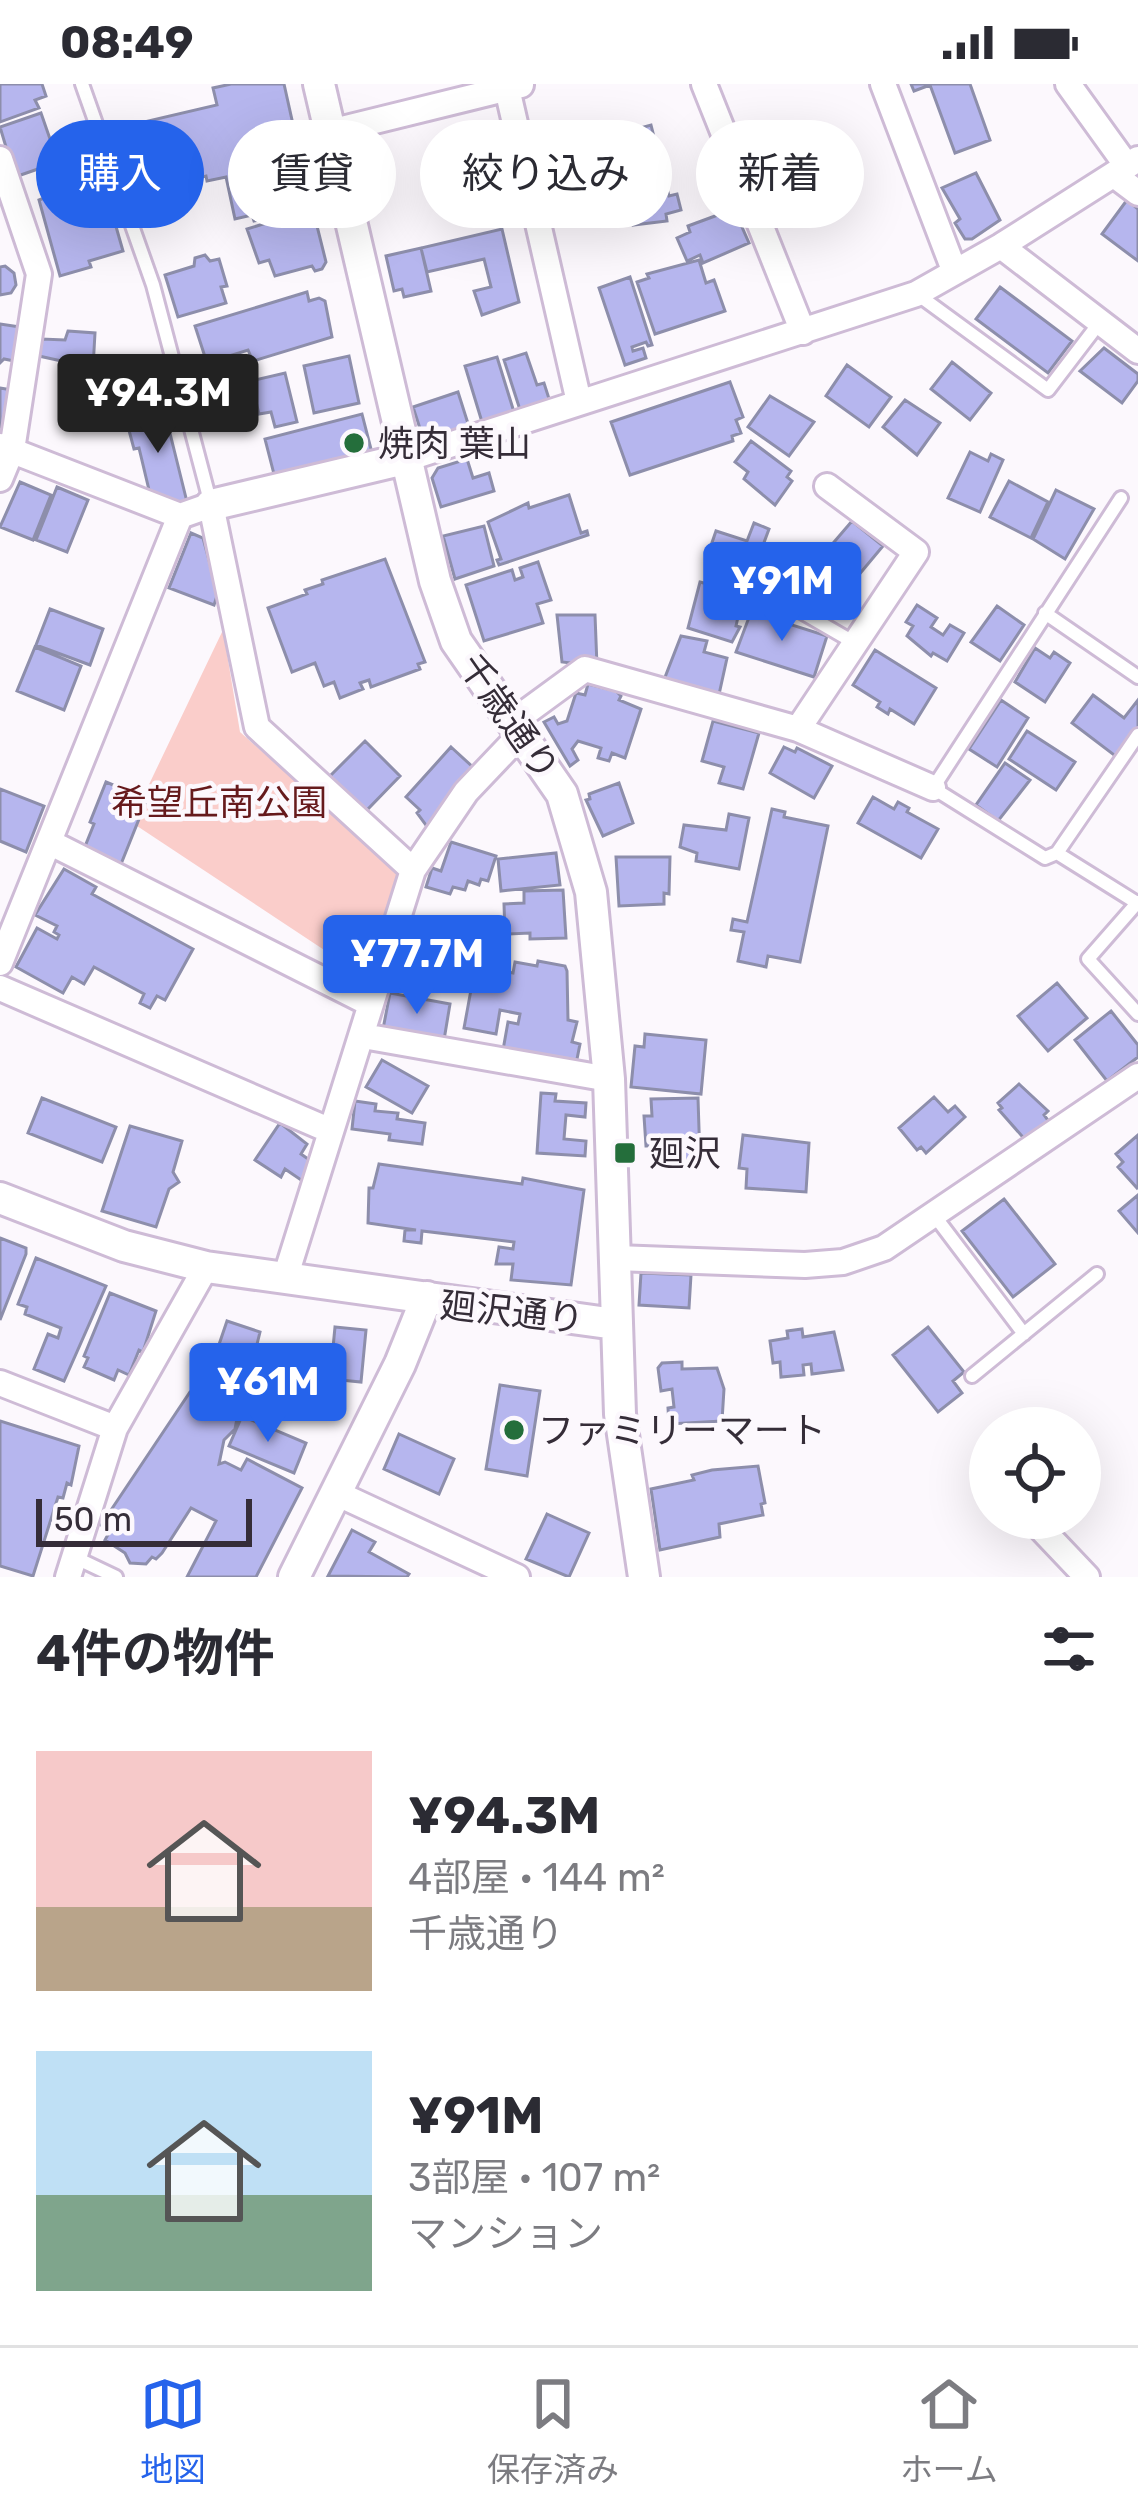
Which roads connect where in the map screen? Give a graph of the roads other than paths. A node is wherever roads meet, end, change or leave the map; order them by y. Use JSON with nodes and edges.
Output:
{"nodes":[{"id":1,"x":82,"y":84,"type":"edge"},
{"id":2,"x":319,"y":84,"type":"edge"},
{"id":3,"x":704,"y":84,"type":"edge"},
{"id":4,"x":883,"y":84,"type":"edge"},
{"id":5,"x":1068,"y":84,"type":"edge"},
{"id":6,"x":512,"y":86,"type":"edge"},
{"id":7,"x":327,"y":120,"type":"edge"},
{"id":8,"x":377,"y":120,"type":"edge"},
{"id":9,"x":0,"y":159,"type":"edge"},
{"id":10,"x":1126,"y":167,"type":"edge"},
{"id":11,"x":1138,"y":193,"type":"edge"},
{"id":12,"x":353,"y":228,"type":"edge"},
{"id":13,"x":1001,"y":246,"type":"junction"},
{"id":14,"x":954,"y":269,"type":"junction"},
{"id":15,"x":916,"y":294,"type":"junction"},
{"id":16,"x":1100,"y":322,"type":"junction"},
{"id":17,"x":803,"y":332,"type":"junction"},
{"id":18,"x":1138,"y":351,"type":"edge"},
{"id":19,"x":579,"y":402,"type":"junction"},
{"id":20,"x":6,"y":448,"type":"edge"},
{"id":21,"x":409,"y":458,"type":"junction"},
{"id":22,"x":0,"y":479,"type":"edge"},
{"id":23,"x":827,"y":486,"type":"dead end"},
{"id":24,"x":1121,"y":498,"type":"dead end"},
{"id":25,"x":211,"y":505,"type":"junction"},
{"id":26,"x":180,"y":516,"type":"junction"},
{"id":27,"x":798,"y":610,"type":"dead end"},
{"id":28,"x":1045,"y":613,"type":"junction"},
{"id":29,"x":856,"y":644,"type":"junction"},
{"id":30,"x":1138,"y":677,"type":"edge"},
{"id":31,"x":518,"y":727,"type":"junction"},
{"id":32,"x":798,"y":729,"type":"junction"},
{"id":33,"x":1138,"y":735,"type":"edge"},
{"id":34,"x":933,"y":788,"type":"junction"},
{"id":35,"x":50,"y":842,"type":"junction"},
{"id":36,"x":1057,"y":853,"type":"junction"},
{"id":37,"x":413,"y":870,"type":"junction"},
{"id":38,"x":1138,"y":903,"type":"edge"},
{"id":39,"x":0,"y":963,"type":"edge"},
{"id":40,"x":0,"y":988,"type":"edge"},
{"id":41,"x":371,"y":1004,"type":"junction"},
{"id":42,"x":1138,"y":1014,"type":"edge"},
{"id":43,"x":363,"y":1036,"type":"junction"},
{"id":44,"x":1138,"y":1076,"type":"edge"},
{"id":45,"x":609,"y":1079,"type":"junction"},
{"id":46,"x":331,"y":1131,"type":"junction"},
{"id":47,"x":0,"y":1198,"type":"edge"},
{"id":48,"x":933,"y":1214,"type":"junction"},
{"id":49,"x":616,"y":1258,"type":"junction"},
{"id":50,"x":206,"y":1267,"type":"junction"},
{"id":51,"x":1097,"y":1274,"type":"dead end"},
{"id":52,"x":286,"y":1275,"type":"junction"},
{"id":53,"x":427,"y":1297,"type":"junction"},
{"id":54,"x":615,"y":1324,"type":"junction"},
{"id":55,"x":1024,"y":1334,"type":"junction"},
{"id":56,"x":972,"y":1376,"type":"dead end"},
{"id":57,"x":0,"y":1383,"type":"edge"},
{"id":58,"x":116,"y":1428,"type":"junction"},
{"id":59,"x":336,"y":1493,"type":"junction"},
{"id":60,"x":1051,"y":1539,"type":"edge"},
{"id":61,"x":71,"y":1567,"type":"edge"},
{"id":62,"x":116,"y":1577,"type":"edge"},
{"id":63,"x":294,"y":1577,"type":"edge"},
{"id":64,"x":517,"y":1577,"type":"edge"},
{"id":65,"x":644,"y":1577,"type":"edge"},
{"id":66,"x":1087,"y":1577,"type":"edge"}],
"edges":[{"from":1,"to":25,"type":"lane"},
{"from":2,"to":7,"type":"street","name":"千歳通り"},
{"from":3,"to":17,"type":"street"},
{"from":4,"to":14,"type":"street"},
{"from":5,"to":10,"type":"street"},
{"from":6,"to":8,"type":"street"},
{"from":6,"to":19,"type":"street"},
{"from":9,"to":20,"type":"street"},
{"from":10,"to":11,"type":"street"},
{"from":10,"to":13,"type":"street"},
{"from":12,"to":21,"type":"street","name":"千歳通り"},
{"from":13,"to":14,"type":"street"},
{"from":13,"to":16,"type":"street"},
{"from":14,"to":15,"type":"street"},
{"from":15,"to":16,"type":"lane"},
{"from":15,"to":17,"type":"street"},
{"from":16,"to":18,"type":"street"},
{"from":17,"to":19,"type":"street"},
{"from":19,"to":21,"type":"street"},
{"from":20,"to":22,"type":"street"},
{"from":20,"to":26,"type":"street"},
{"from":21,"to":25,"type":"street"},
{"from":21,"to":31,"type":"street","name":"千歳通り"},
{"from":23,"to":29,"type":"street"},
{"from":24,"to":28,"type":"lane"},
{"from":25,"to":26,"type":"street"},
{"from":25,"to":37,"type":"street"},
{"from":26,"to":35,"type":"street"},
{"from":27,"to":29,"type":"lane"},
{"from":28,"to":30,"type":"lane"},
{"from":28,"to":34,"type":"lane"},
{"from":29,"to":32,"type":"street"},
{"from":31,"to":32,"type":"street"},
{"from":31,"to":37,"type":"street"},
{"from":31,"to":45,"type":"street","name":"千歳通り"},
{"from":32,"to":34,"type":"street"},
{"from":33,"to":36,"type":"lane"},
{"from":34,"to":36,"type":"lane"},
{"from":35,"to":39,"type":"street"},
{"from":35,"to":41,"type":"street"},
{"from":36,"to":38,"type":"lane"},
{"from":37,"to":41,"type":"street"},
{"from":38,"to":42,"type":"lane"},
{"from":40,"to":46,"type":"street"},
{"from":41,"to":43,"type":"street"},
{"from":43,"to":45,"type":"street"},
{"from":43,"to":46,"type":"street"},
{"from":44,"to":48,"type":"street"},
{"from":45,"to":49,"type":"street","name":"千歳通り"},
{"from":46,"to":52,"type":"street"},
{"from":47,"to":50,"type":"street"},
{"from":48,"to":49,"type":"street"},
{"from":48,"to":55,"type":"lane"},
{"from":49,"to":54,"type":"street","name":"千歳通り"},
{"from":50,"to":52,"type":"street"},
{"from":50,"to":58,"type":"street"},
{"from":51,"to":55,"type":"lane"},
{"from":52,"to":53,"type":"street"},
{"from":53,"to":54,"type":"street","name":"廻沢通り"},
{"from":53,"to":59,"type":"street","name":"廻沢通り"},
{"from":54,"to":65,"type":"street","name":"千歳通り"},
{"from":55,"to":56,"type":"lane"},
{"from":57,"to":58,"type":"street"},
{"from":58,"to":61,"type":"street"},
{"from":59,"to":63,"type":"street","name":"廻沢通り"},
{"from":59,"to":64,"type":"street"},
{"from":60,"to":66,"type":"street"},
{"from":61,"to":62,"type":"lane"}]}
